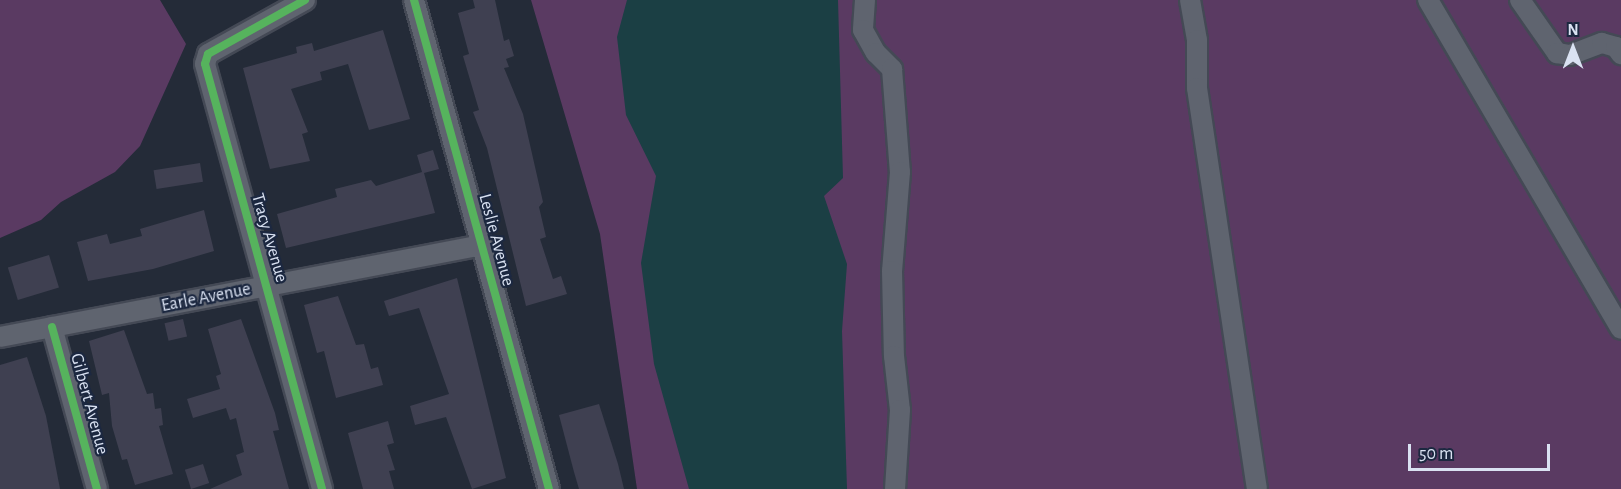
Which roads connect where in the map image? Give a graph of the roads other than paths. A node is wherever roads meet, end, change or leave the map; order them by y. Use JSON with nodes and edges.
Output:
{"nodes":[{"id":1,"x":305,"y":0,"type":"edge"},
{"id":2,"x":414,"y":0,"type":"edge"},
{"id":3,"x":865,"y":0,"type":"edge"},
{"id":4,"x":1190,"y":0,"type":"edge"},
{"id":5,"x":1428,"y":0,"type":"edge"},
{"id":6,"x":1520,"y":0,"type":"edge"},
{"id":7,"x":1621,"y":54,"type":"edge"},
{"id":8,"x":482,"y":245,"type":"junction"},
{"id":9,"x":267,"y":286,"type":"junction"},
{"id":10,"x":52,"y":327,"type":"junction"},
{"id":11,"x":1621,"y":329,"type":"edge"},
{"id":12,"x":0,"y":337,"type":"edge"},
{"id":13,"x":97,"y":489,"type":"edge"},
{"id":14,"x":322,"y":489,"type":"edge"},
{"id":15,"x":549,"y":489,"type":"edge"},
{"id":16,"x":895,"y":489,"type":"edge"},
{"id":17,"x":1257,"y":489,"type":"edge"}],
"edges":[{"from":1,"to":9,"type":"street","name":"Tracy Avenue"},
{"from":2,"to":8,"type":"street","name":"Leslie Avenue"},
{"from":3,"to":16,"type":"street"},
{"from":4,"to":17,"type":"street"},
{"from":5,"to":11,"type":"street"},
{"from":6,"to":7,"type":"street"},
{"from":8,"to":9,"type":"street","name":"Earle Avenue"},
{"from":8,"to":15,"type":"street","name":"Leslie Avenue"},
{"from":9,"to":10,"type":"street","name":"Earle Avenue"},
{"from":9,"to":14,"type":"street","name":"Tracy Avenue"},
{"from":10,"to":12,"type":"street","name":"Earle Avenue"},
{"from":10,"to":13,"type":"street","name":"Gilbert Avenue"}]}
